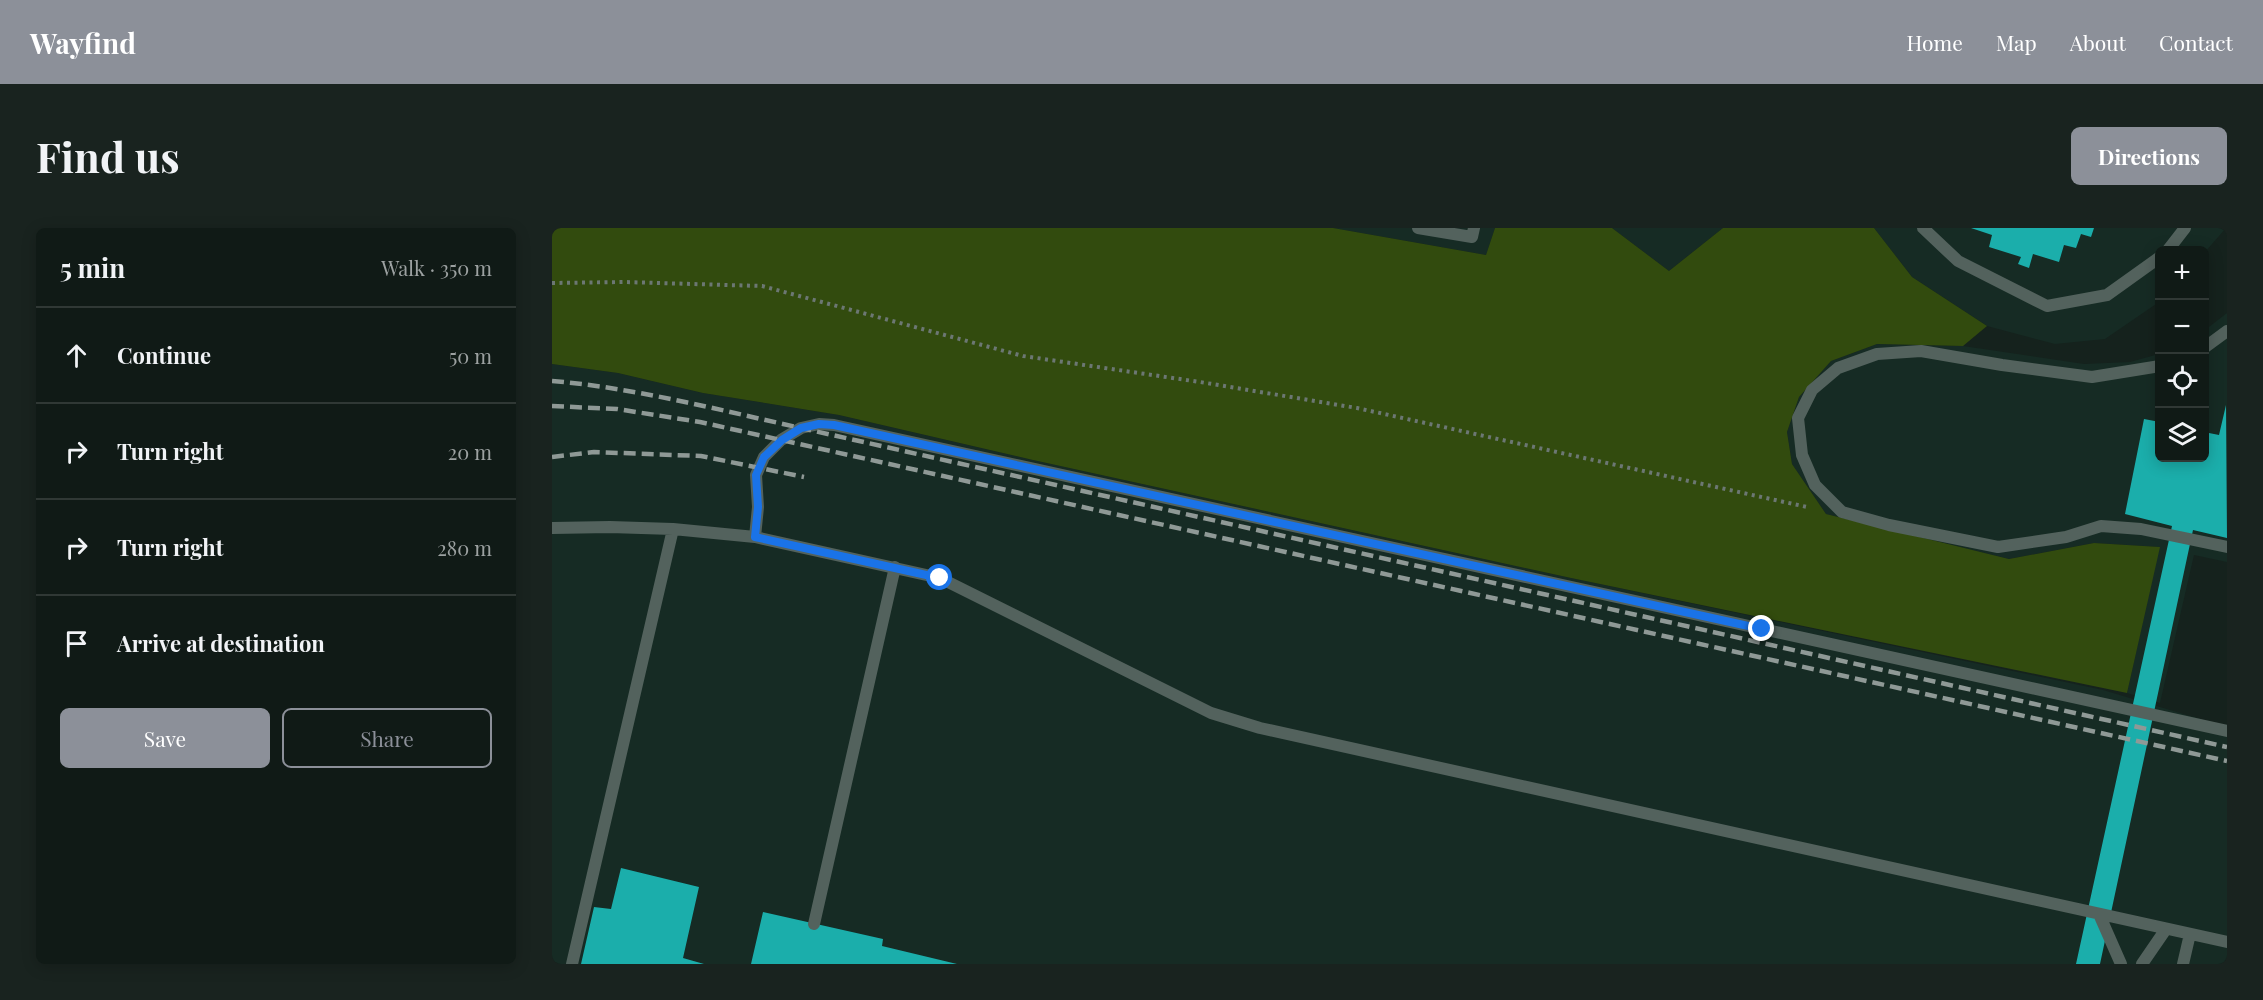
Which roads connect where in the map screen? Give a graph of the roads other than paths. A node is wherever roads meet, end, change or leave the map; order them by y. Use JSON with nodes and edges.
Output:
{"nodes":[{"id":1,"x":1418,"y":228,"type":"edge"},
{"id":2,"x":1474,"y":228,"type":"edge"},
{"id":3,"x":1923,"y":228,"type":"edge"},
{"id":4,"x":2185,"y":228,"type":"edge"},
{"id":5,"x":2171,"y":246,"type":"edge"},
{"id":6,"x":2155,"y":261,"type":"edge"},
{"id":7,"x":2227,"y":331,"type":"edge"},
{"id":8,"x":2209,"y":345,"type":"edge"},
{"id":9,"x":2155,"y":367,"type":"edge"},
{"id":10,"x":552,"y":528,"type":"edge"},
{"id":11,"x":673,"y":529,"type":"junction"},
{"id":12,"x":755,"y":537,"type":"junction"},
{"id":13,"x":2227,"y":548,"type":"edge"},
{"id":14,"x":895,"y":567,"type":"junction"},
{"id":15,"x":2227,"y":731,"type":"edge"},
{"id":16,"x":2099,"y":914,"type":"junction"},
{"id":17,"x":814,"y":924,"type":"dead end"},
{"id":18,"x":2166,"y":929,"type":"junction"},
{"id":19,"x":2190,"y":934,"type":"junction"},
{"id":20,"x":2227,"y":942,"type":"edge"},
{"id":21,"x":572,"y":964,"type":"edge"},
{"id":22,"x":2121,"y":964,"type":"edge"},
{"id":23,"x":2142,"y":964,"type":"edge"},
{"id":24,"x":2183,"y":964,"type":"edge"}],
"edges":[{"from":1,"to":2,"type":"lane"},
{"from":3,"to":6,"type":"lane"},
{"from":4,"to":5,"type":"lane"},
{"from":7,"to":8,"type":"lane"},
{"from":9,"to":13,"type":"lane"},
{"from":10,"to":11,"type":"lane"},
{"from":11,"to":12,"type":"lane"},
{"from":11,"to":21,"type":"lane"},
{"from":12,"to":14,"type":"lane"},
{"from":12,"to":15,"type":"lane"},
{"from":14,"to":16,"type":"lane"},
{"from":14,"to":17,"type":"lane"},
{"from":16,"to":18,"type":"lane"},
{"from":16,"to":22,"type":"lane"},
{"from":18,"to":19,"type":"lane"},
{"from":18,"to":23,"type":"lane"},
{"from":19,"to":20,"type":"lane"},
{"from":19,"to":24,"type":"lane"}]}
